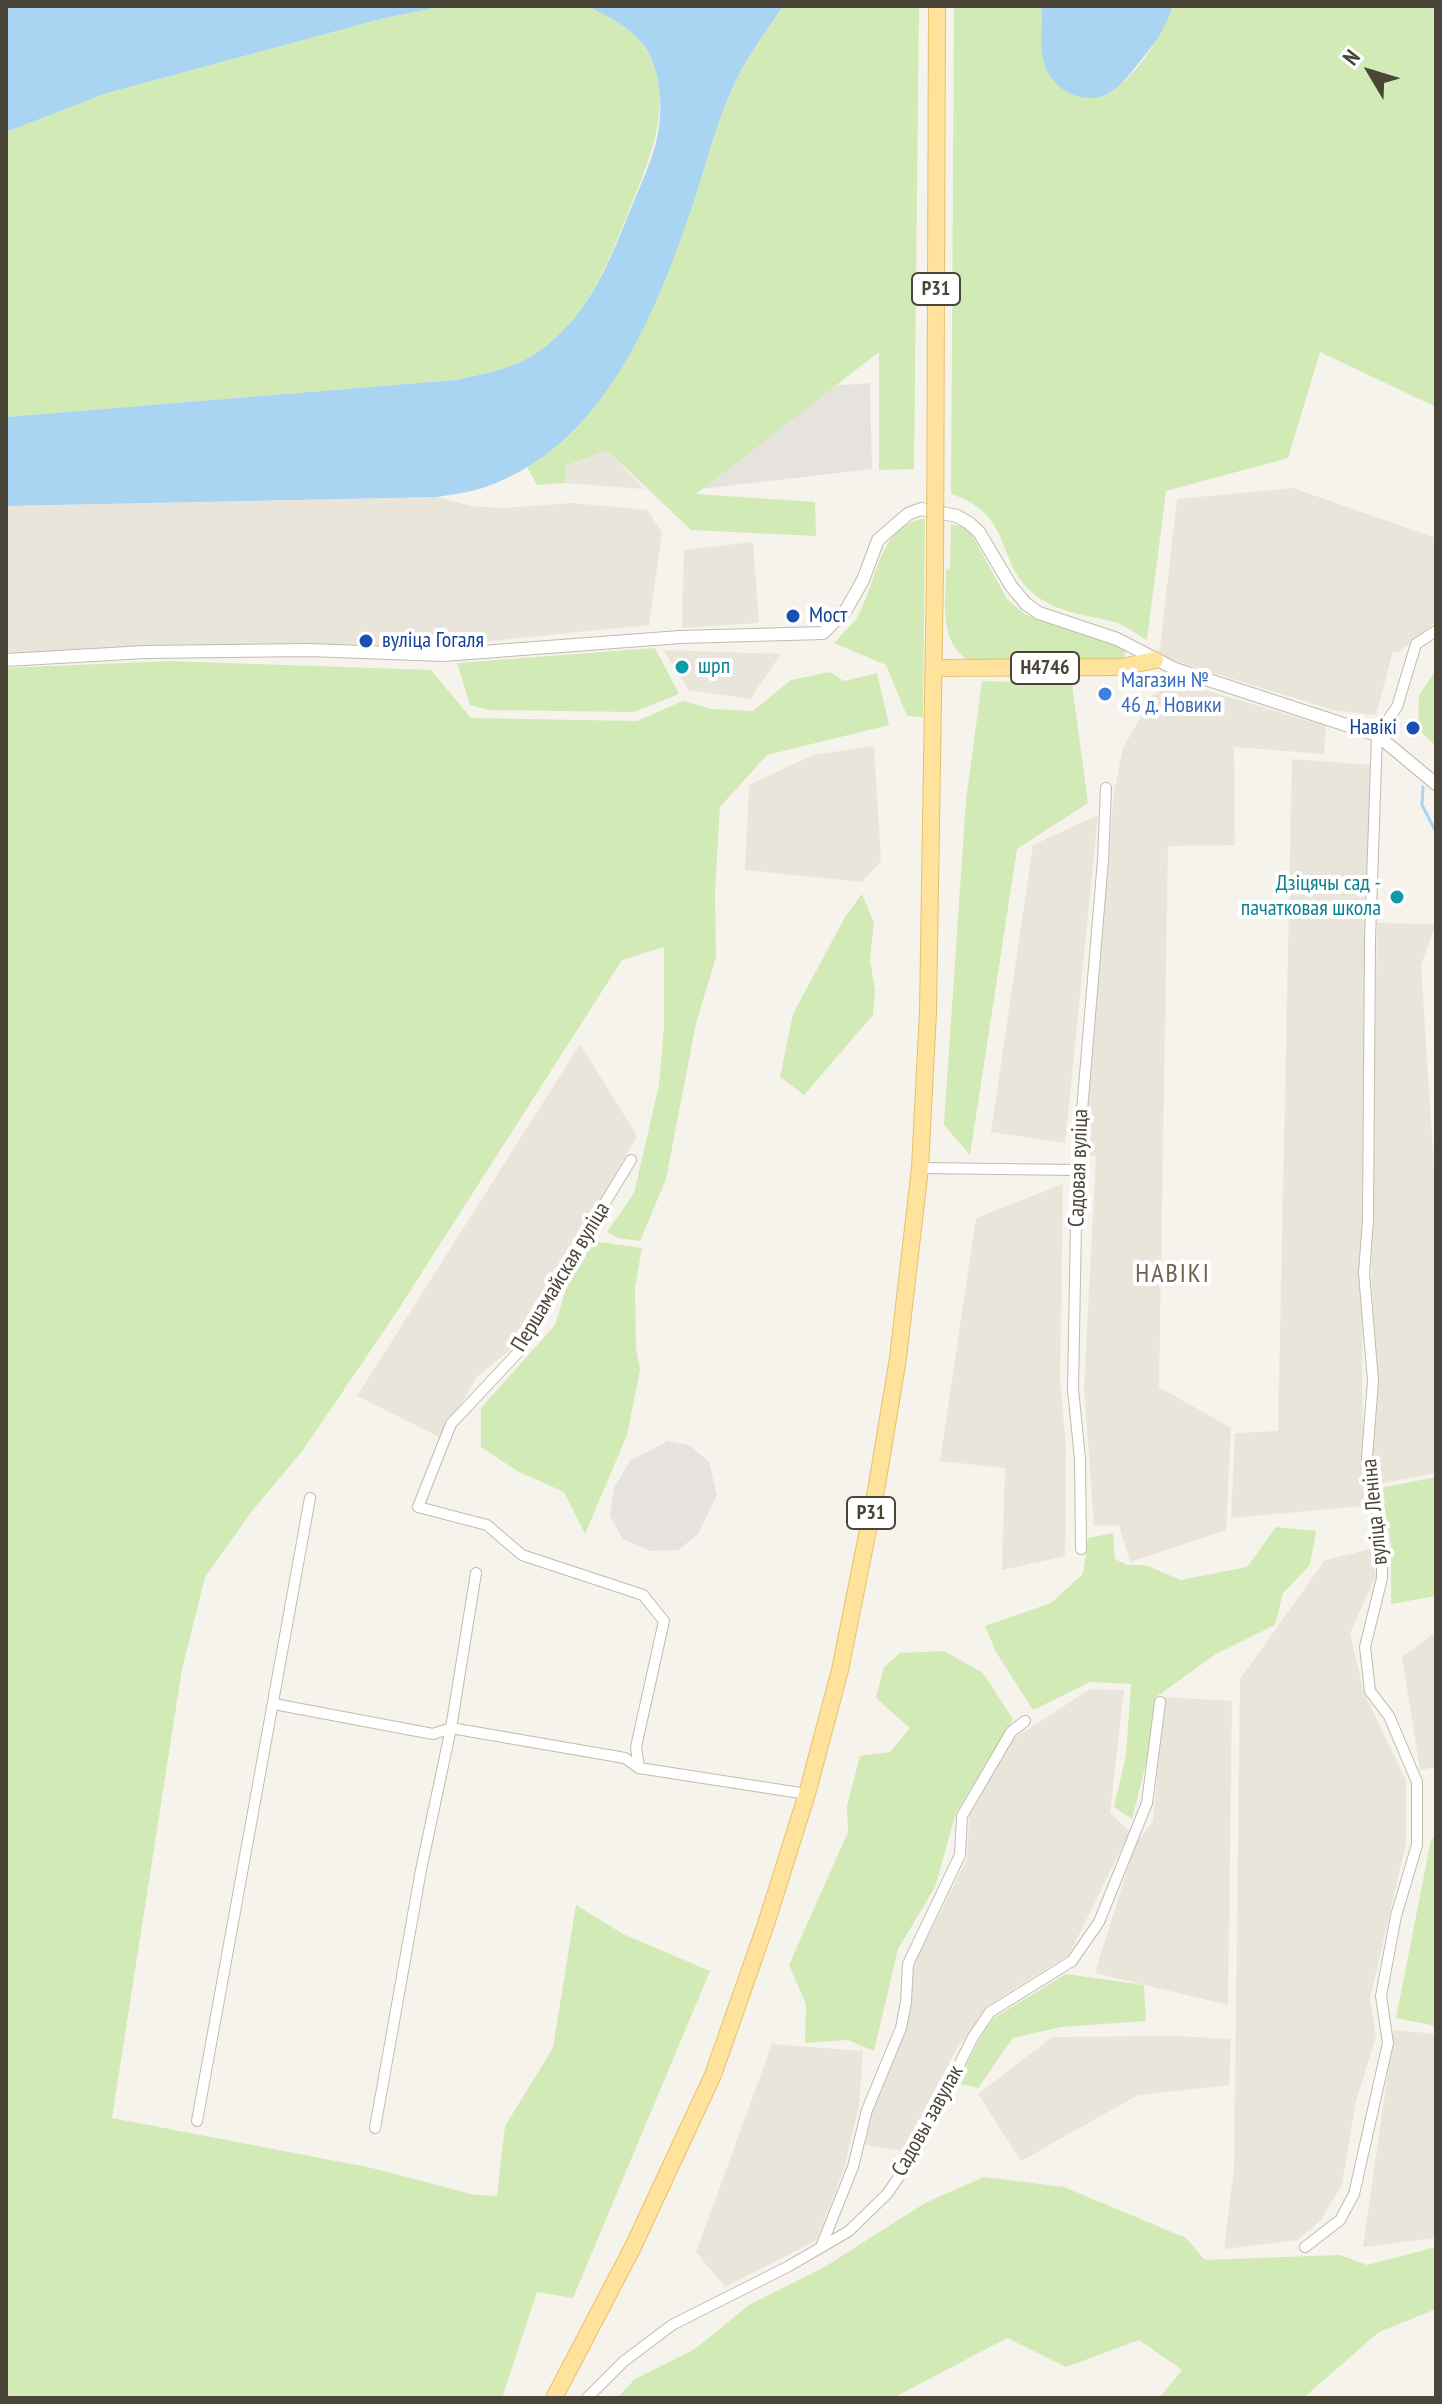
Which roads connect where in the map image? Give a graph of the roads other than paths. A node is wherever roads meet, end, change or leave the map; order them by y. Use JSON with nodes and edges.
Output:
{"nodes":[{"id":1,"x":937,"y":6,"type":"edge"},
{"id":2,"x":1436,"y":631,"type":"edge"},
{"id":3,"x":6,"y":660,"type":"edge"},
{"id":4,"x":1155,"y":660,"type":"junction"},
{"id":5,"x":934,"y":668,"type":"junction"},
{"id":6,"x":1377,"y":735,"type":"junction"},
{"id":7,"x":1436,"y":784,"type":"edge"},
{"id":8,"x":1106,"y":788,"type":"dead end"},
{"id":9,"x":631,"y":1160,"type":"dead end"},
{"id":10,"x":920,"y":1168,"type":"junction"},
{"id":11,"x":1077,"y":1170,"type":"junction"},
{"id":12,"x":310,"y":1498,"type":"dead end"},
{"id":13,"x":1081,"y":1549,"type":"dead end"},
{"id":14,"x":476,"y":1573,"type":"dead end"},
{"id":15,"x":1160,"y":1702,"type":"dead end"},
{"id":16,"x":274,"y":1704,"type":"junction"},
{"id":17,"x":1025,"y":1721,"type":"dead end"},
{"id":18,"x":451,"y":1728,"type":"junction"},
{"id":19,"x":639,"y":1768,"type":"junction"},
{"id":20,"x":807,"y":1794,"type":"junction"},
{"id":21,"x":197,"y":2121,"type":"dead end"},
{"id":22,"x":375,"y":2128,"type":"dead end"},
{"id":23,"x":821,"y":2247,"type":"junction"},
{"id":24,"x":1305,"y":2247,"type":"dead end"},
{"id":25,"x":554,"y":2398,"type":"edge"},
{"id":26,"x":587,"y":2398,"type":"edge"}],
"edges":[{"from":1,"to":5,"type":"main road","number":"Р31","bridge":true},
{"from":2,"to":6,"type":"street"},
{"from":3,"to":4,"type":"street"},
{"from":4,"to":5,"type":"main road","number":"Н4746"},
{"from":4,"to":6,"type":"street"},
{"from":5,"to":10,"type":"main road","number":"Р31"},
{"from":6,"to":7,"type":"street"},
{"from":6,"to":24,"type":"street","name":"вуліца Леніна"},
{"from":8,"to":11,"type":"street","name":"Садовая вуліца"},
{"from":9,"to":19,"type":"street","name":"Першамайская вуліца"},
{"from":10,"to":11,"type":"street"},
{"from":10,"to":20,"type":"main road","number":"Р31"},
{"from":11,"to":13,"type":"street","name":"Садовая вуліца"},
{"from":12,"to":16,"type":"street"},
{"from":14,"to":18,"type":"street"},
{"from":15,"to":23,"type":"street","name":"Садовы завулак"},
{"from":16,"to":18,"type":"street"},
{"from":16,"to":21,"type":"street"},
{"from":17,"to":23,"type":"street"},
{"from":18,"to":19,"type":"street"},
{"from":18,"to":22,"type":"street"},
{"from":19,"to":20,"type":"street"},
{"from":20,"to":25,"type":"main road","number":"Р31"},
{"from":23,"to":26,"type":"street","name":"Садовы завулак"}]}
